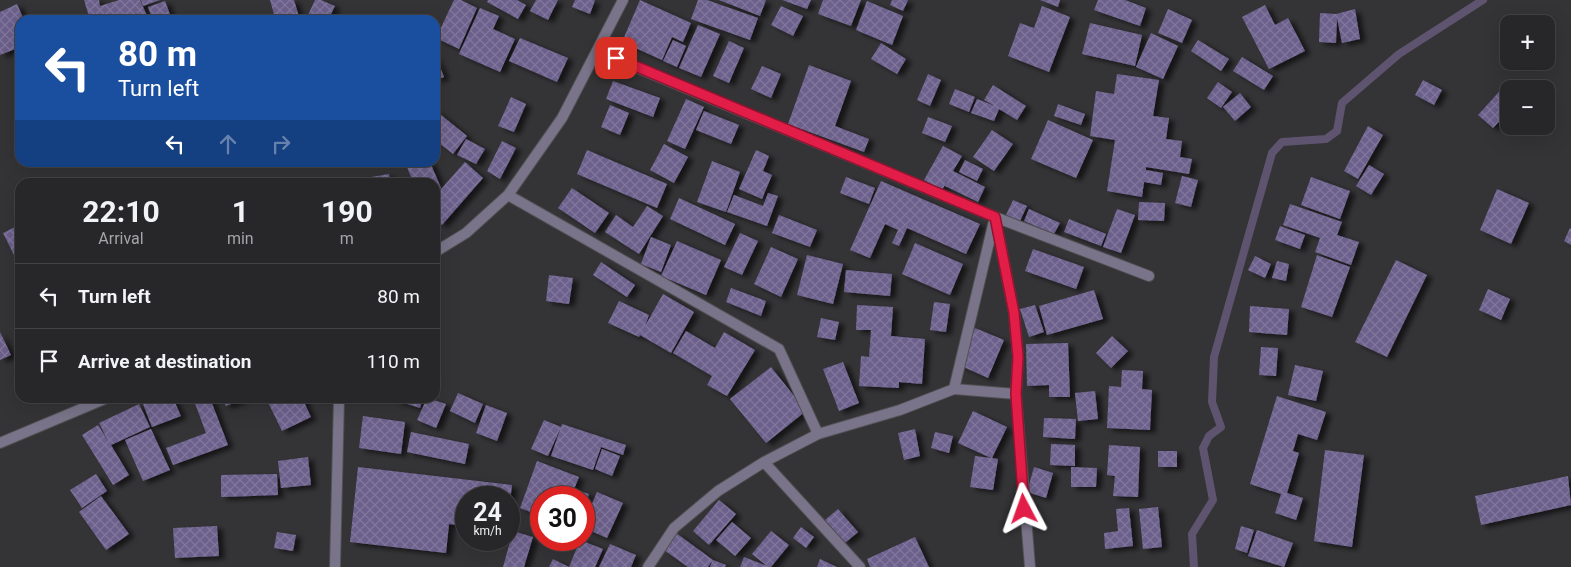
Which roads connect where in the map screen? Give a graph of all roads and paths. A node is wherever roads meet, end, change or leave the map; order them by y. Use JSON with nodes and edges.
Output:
{"nodes":[{"id":1,"x":623,"y":0,"type":"edge"},
{"id":2,"x":597,"y":51,"type":"junction"},
{"id":3,"x":508,"y":195,"type":"junction"},
{"id":4,"x":995,"y":217,"type":"junction"},
{"id":5,"x":440,"y":249,"type":"edge"},
{"id":6,"x":1150,"y":276,"type":"dead end"},
{"id":7,"x":954,"y":389,"type":"junction"},
{"id":8,"x":1016,"y":394,"type":"junction"},
{"id":9,"x":95,"y":403,"type":"edge"},
{"id":10,"x":339,"y":403,"type":"edge"},
{"id":11,"x":818,"y":434,"type":"junction"},
{"id":12,"x":0,"y":443,"type":"edge"},
{"id":13,"x":764,"y":462,"type":"junction"},
{"id":14,"x":336,"y":567,"type":"edge"},
{"id":15,"x":648,"y":567,"type":"edge"},
{"id":16,"x":860,"y":567,"type":"edge"},
{"id":17,"x":1030,"y":567,"type":"edge"}],
"edges":[{"from":1,"to":2,"type":"street"},
{"from":2,"to":3,"type":"street"},
{"from":2,"to":4,"type":"street"},
{"from":3,"to":5,"type":"street"},
{"from":3,"to":11,"type":"street"},
{"from":4,"to":6,"type":"street"},
{"from":4,"to":7,"type":"street"},
{"from":4,"to":8,"type":"street"},
{"from":7,"to":8,"type":"street"},
{"from":7,"to":11,"type":"street"},
{"from":8,"to":17,"type":"street"},
{"from":9,"to":12,"type":"street"},
{"from":10,"to":14,"type":"street"},
{"from":11,"to":13,"type":"street"},
{"from":13,"to":15,"type":"street"},
{"from":13,"to":16,"type":"street"}]}
